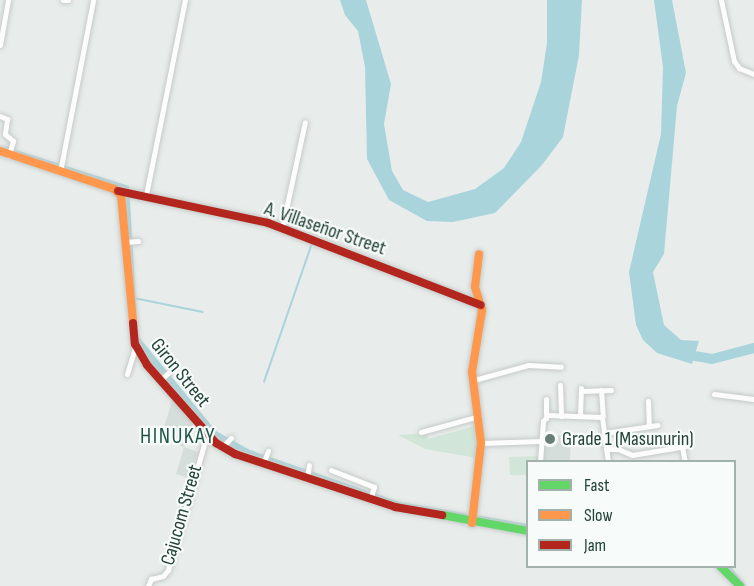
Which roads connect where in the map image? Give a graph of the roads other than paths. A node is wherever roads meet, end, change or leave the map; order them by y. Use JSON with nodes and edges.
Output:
{"nodes":[{"id":1,"x":8,"y":0,"type":"edge"},
{"id":2,"x":63,"y":0,"type":"edge"},
{"id":3,"x":68,"y":0,"type":"edge"},
{"id":4,"x":93,"y":0,"type":"edge"},
{"id":5,"x":185,"y":0,"type":"edge"},
{"id":6,"x":721,"y":0,"type":"edge"},
{"id":7,"x":0,"y":45,"type":"edge"},
{"id":8,"x":752,"y":72,"type":"edge"},
{"id":9,"x":0,"y":116,"type":"edge"},
{"id":10,"x":305,"y":122,"type":"dead end"},
{"id":11,"x":0,"y":150,"type":"edge"},
{"id":12,"x":10,"y":152,"type":"junction"},
{"id":13,"x":61,"y":169,"type":"junction"},
{"id":14,"x":125,"y":191,"type":"junction"},
{"id":15,"x":146,"y":195,"type":"junction"},
{"id":16,"x":282,"y":228,"type":"junction"},
{"id":17,"x":138,"y":241,"type":"dead end"},
{"id":18,"x":128,"y":242,"type":"junction"},
{"id":19,"x":479,"y":254,"type":"dead end"},
{"id":20,"x":481,"y":305,"type":"junction"},
{"id":21,"x":136,"y":345,"type":"junction"},
{"id":22,"x":561,"y":367,"type":"dead end"},
{"id":23,"x":168,"y":373,"type":"dead end"},
{"id":24,"x":127,"y":374,"type":"dead end"},
{"id":25,"x":161,"y":379,"type":"junction"},
{"id":26,"x":474,"y":380,"type":"junction"},
{"id":27,"x":560,"y":385,"type":"dead end"},
{"id":28,"x":601,"y":390,"type":"junction"},
{"id":29,"x":611,"y":390,"type":"dead end"},
{"id":30,"x":714,"y":394,"type":"dead end"},
{"id":31,"x":546,"y":399,"type":"dead end"},
{"id":32,"x":754,"y":399,"type":"edge"},
{"id":33,"x":648,"y":401,"type":"dead end"},
{"id":34,"x":479,"y":416,"type":"junction"},
{"id":35,"x":561,"y":416,"type":"junction"},
{"id":36,"x":580,"y":416,"type":"junction"},
{"id":37,"x":603,"y":416,"type":"dead end"},
{"id":38,"x":546,"y":418,"type":"junction"},
{"id":39,"x":657,"y":425,"type":"dead end"},
{"id":40,"x":649,"y":426,"type":"junction"},
{"id":41,"x":421,"y":432,"type":"dead end"},
{"id":42,"x":207,"y":434,"type":"junction"},
{"id":43,"x":604,"y":434,"type":"junction"},
{"id":44,"x":231,"y":438,"type":"dead end"},
{"id":45,"x":541,"y":441,"type":"junction"},
{"id":46,"x":482,"y":443,"type":"junction"},
{"id":47,"x":223,"y":447,"type":"junction"},
{"id":48,"x":606,"y":449,"type":"junction"},
{"id":49,"x":540,"y":460,"type":"edge"},
{"id":50,"x":608,"y":460,"type":"edge"},
{"id":51,"x":685,"y":460,"type":"edge"},
{"id":52,"x":331,"y":470,"type":"dead end"},
{"id":53,"x":371,"y":496,"type":"junction"},
{"id":54,"x":472,"y":519,"type":"junction"},
{"id":55,"x":526,"y":531,"type":"edge"},
{"id":56,"x":724,"y":568,"type":"edge"},
{"id":57,"x":148,"y":586,"type":"edge"},
{"id":58,"x":740,"y":586,"type":"edge"}],
"edges":[{"from":1,"to":7,"type":"street"},
{"from":2,"to":3,"type":"street"},
{"from":4,"to":13,"type":"street"},
{"from":5,"to":15,"type":"street"},
{"from":6,"to":8,"type":"street"},
{"from":9,"to":12,"type":"street"},
{"from":10,"to":16,"type":"street"},
{"from":11,"to":12,"type":"street"},
{"from":12,"to":13,"type":"street"},
{"from":13,"to":14,"type":"street"},
{"from":14,"to":15,"type":"street","name":"A. Villaseñor Street"},
{"from":14,"to":18,"type":"street","name":"Giron Street"},
{"from":15,"to":16,"type":"street","name":"A. Villaseñor Street"},
{"from":16,"to":20,"type":"street","name":"A. Villaseñor Street"},
{"from":17,"to":18,"type":"street"},
{"from":18,"to":21,"type":"street","name":"Giron Street"},
{"from":19,"to":20,"type":"street"},
{"from":20,"to":26,"type":"street"},
{"from":21,"to":24,"type":"street"},
{"from":21,"to":25,"type":"street","name":"Giron Street"},
{"from":22,"to":26,"type":"street"},
{"from":23,"to":25,"type":"street"},
{"from":25,"to":42,"type":"street","name":"Giron Street"},
{"from":26,"to":34,"type":"street"},
{"from":27,"to":35,"type":"street"},
{"from":28,"to":29,"type":"street"},
{"from":28,"to":36,"type":"street"},
{"from":28,"to":37,"type":"street"},
{"from":30,"to":32,"type":"street"},
{"from":31,"to":38,"type":"street"},
{"from":33,"to":40,"type":"street"},
{"from":34,"to":41,"type":"street"},
{"from":34,"to":46,"type":"street"},
{"from":35,"to":36,"type":"street"},
{"from":35,"to":38,"type":"street"},
{"from":36,"to":43,"type":"street"},
{"from":38,"to":45,"type":"street"},
{"from":39,"to":40,"type":"street"},
{"from":40,"to":43,"type":"street"},
{"from":42,"to":47,"type":"street","name":"Giron Street"},
{"from":42,"to":57,"type":"street","name":"Cajucom Street"},
{"from":43,"to":48,"type":"street"},
{"from":44,"to":47,"type":"street"},
{"from":45,"to":46,"type":"street"},
{"from":45,"to":49,"type":"street"},
{"from":46,"to":54,"type":"street"},
{"from":47,"to":53,"type":"street","name":"Giron Street"},
{"from":48,"to":50,"type":"street"},
{"from":48,"to":51,"type":"street"},
{"from":52,"to":53,"type":"street"},
{"from":53,"to":54,"type":"street","name":"Giron Street"},
{"from":54,"to":55,"type":"street","name":"Giron Street"},
{"from":56,"to":58,"type":"street"}]}
